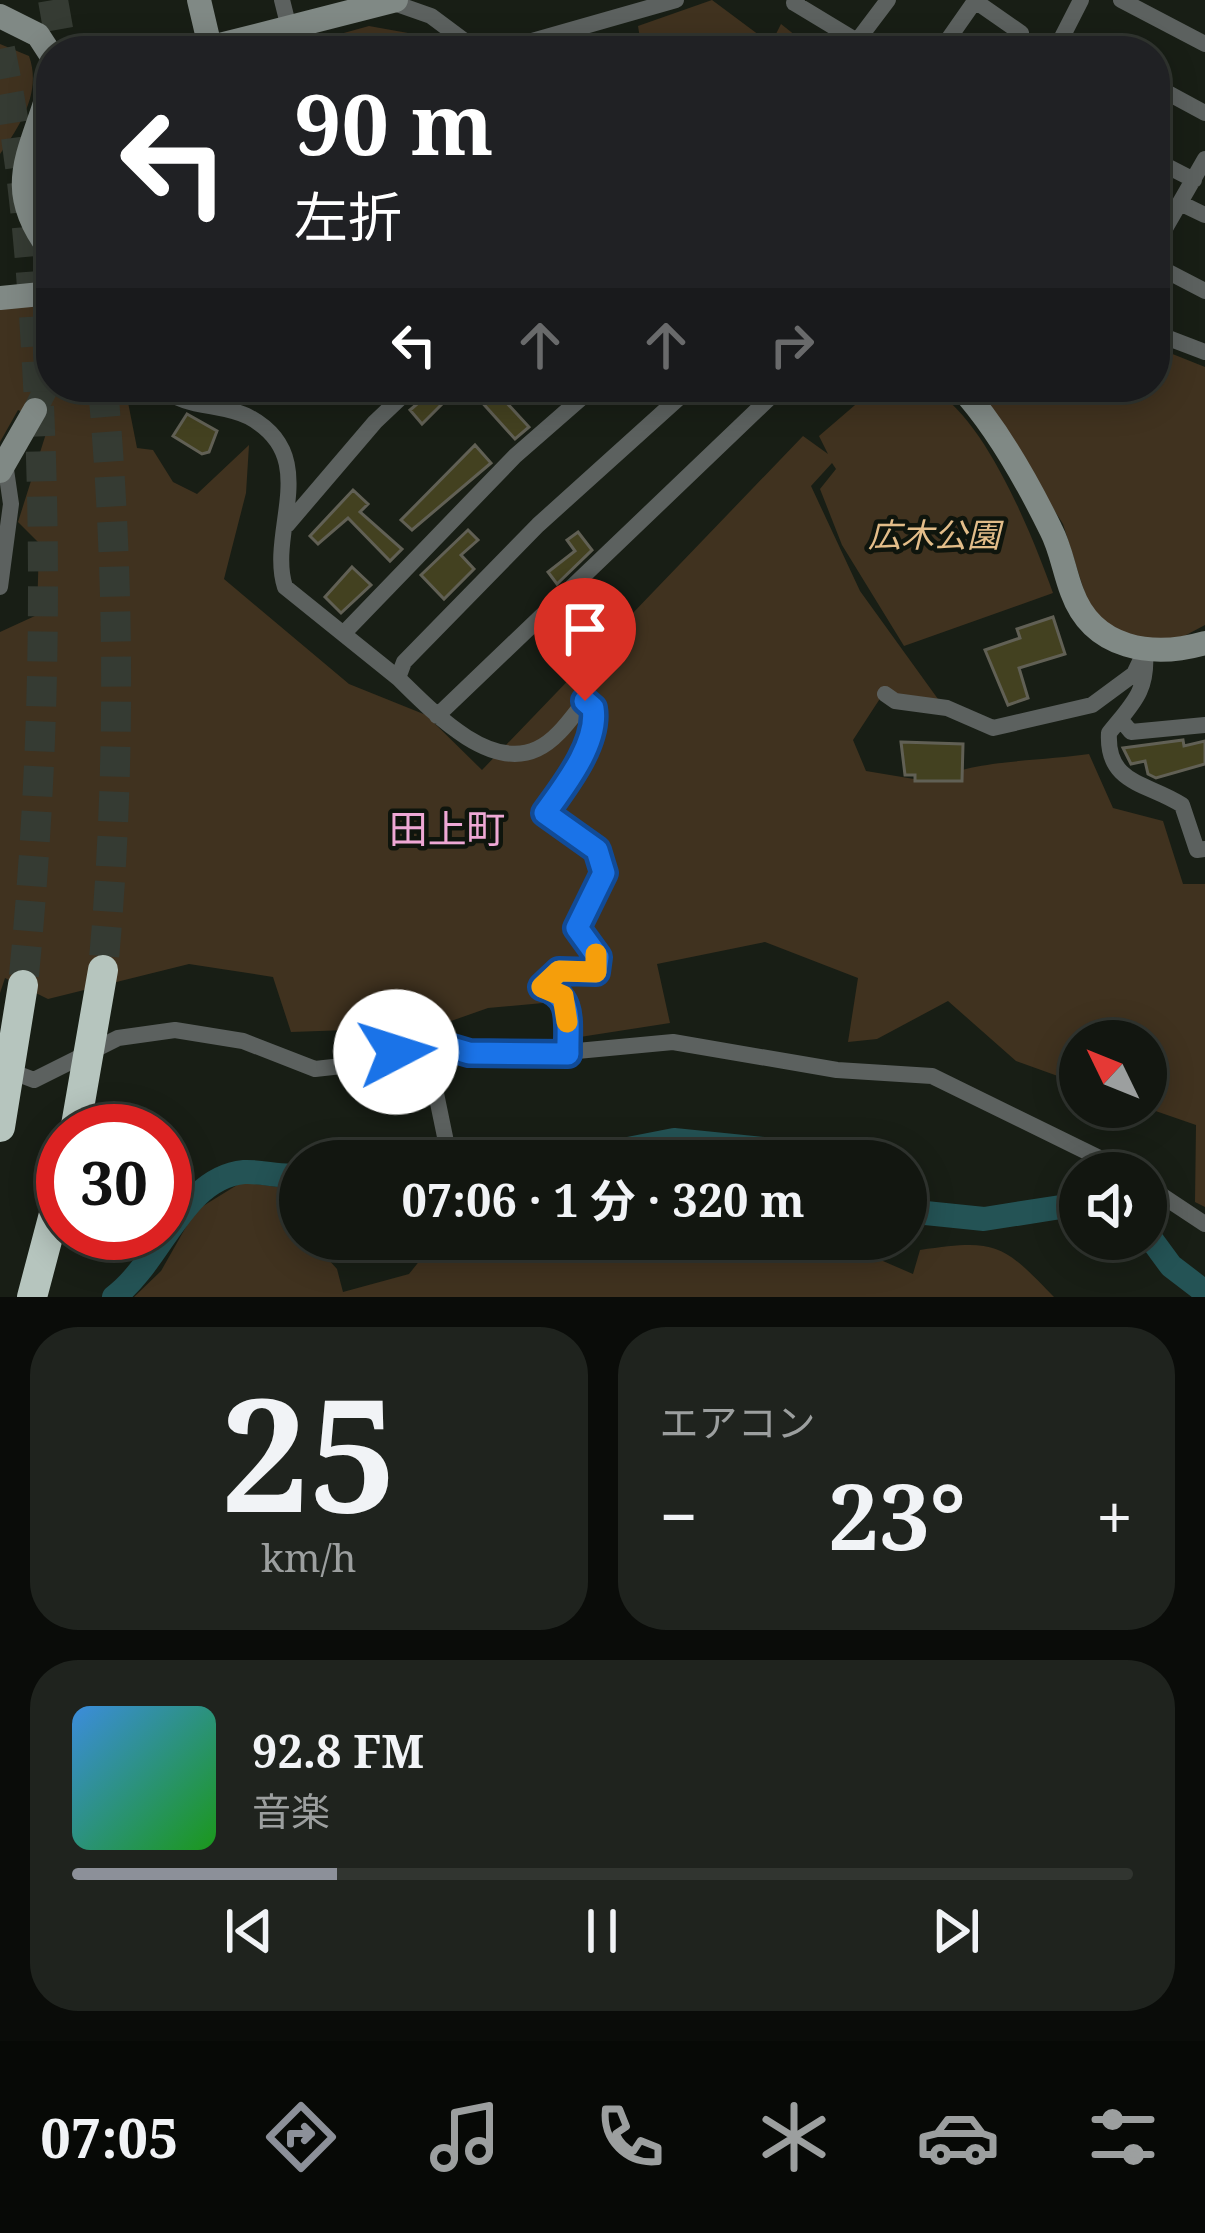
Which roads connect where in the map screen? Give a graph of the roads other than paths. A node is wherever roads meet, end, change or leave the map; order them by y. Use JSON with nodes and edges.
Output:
{"nodes":[{"id":1,"x":199,"y":0,"type":"edge"},
{"id":2,"x":282,"y":0,"type":"edge"},
{"id":3,"x":676,"y":0,"type":"edge"},
{"id":4,"x":797,"y":0,"type":"edge"},
{"id":5,"x":888,"y":0,"type":"edge"},
{"id":6,"x":1081,"y":0,"type":"edge"},
{"id":7,"x":1121,"y":0,"type":"edge"},
{"id":8,"x":393,"y":1,"type":"edge"},
{"id":9,"x":0,"y":16,"type":"edge"},
{"id":10,"x":289,"y":28,"type":"junction"},
{"id":11,"x":39,"y":36,"type":"edge"},
{"id":12,"x":209,"y":36,"type":"edge"},
{"id":13,"x":260,"y":36,"type":"edge"},
{"id":14,"x":458,"y":36,"type":"edge"},
{"id":15,"x":550,"y":36,"type":"edge"},
{"id":16,"x":847,"y":36,"type":"edge"},
{"id":17,"x":861,"y":36,"type":"edge"},
{"id":18,"x":950,"y":36,"type":"edge"},
{"id":19,"x":1016,"y":36,"type":"edge"},
{"id":20,"x":1063,"y":36,"type":"edge"},
{"id":21,"x":1205,"y":44,"type":"edge"},
{"id":22,"x":1170,"y":94,"type":"edge"},
{"id":23,"x":36,"y":113,"type":"edge"},
{"id":24,"x":1205,"y":113,"type":"edge"},
{"id":25,"x":1205,"y":159,"type":"edge"},
{"id":26,"x":1170,"y":168,"type":"edge"},
{"id":27,"x":1194,"y":180,"type":"junction"},
{"id":28,"x":1182,"y":203,"type":"junction"},
{"id":29,"x":1205,"y":215,"type":"edge"},
{"id":30,"x":1170,"y":222,"type":"edge"},
{"id":31,"x":36,"y":235,"type":"edge"},
{"id":32,"x":1170,"y":274,"type":"edge"},
{"id":33,"x":1205,"y":291,"type":"edge"},
{"id":34,"x":36,"y":294,"type":"edge"},
{"id":35,"x":0,"y":298,"type":"edge"},
{"id":36,"x":1170,"y":339,"type":"edge"},
{"id":37,"x":1205,"y":352,"type":"edge"},
{"id":38,"x":195,"y":402,"type":"edge"},
{"id":39,"x":396,"y":402,"type":"edge"},
{"id":40,"x":577,"y":402,"type":"edge"},
{"id":41,"x":674,"y":402,"type":"edge"},
{"id":42,"x":765,"y":402,"type":"edge"},
{"id":43,"x":970,"y":402,"type":"edge"},
{"id":44,"x":34,"y":410,"type":"tunnel mouth"},
{"id":45,"x":3,"y":468,"type":"edge"},
{"id":46,"x":286,"y":526,"type":"junction"},
{"id":47,"x":0,"y":587,"type":"edge"},
{"id":48,"x":344,"y":633,"type":"junction"},
{"id":49,"x":1205,"y":643,"type":"edge"},
{"id":50,"x":1145,"y":651,"type":"junction"},
{"id":51,"x":398,"y":678,"type":"junction"},
{"id":52,"x":886,"y":694,"type":"dead end"},
{"id":53,"x":437,"y":716,"type":"junction"},
{"id":54,"x":1121,"y":720,"type":"junction"},
{"id":55,"x":1205,"y":725,"type":"edge"},
{"id":56,"x":1205,"y":849,"type":"edge"},
{"id":57,"x":104,"y":970,"type":"tunnel mouth"},
{"id":58,"x":23,"y":985,"type":"tunnel mouth"},
{"id":59,"x":425,"y":1040,"type":"junction"},
{"id":60,"x":568,"y":1054,"type":"junction"},
{"id":61,"x":0,"y":1067,"type":"edge"},
{"id":62,"x":80,"y":1104,"type":"edge"},
{"id":63,"x":0,"y":1127,"type":"edge"},
{"id":64,"x":445,"y":1140,"type":"edge"},
{"id":65,"x":1087,"y":1152,"type":"edge"},
{"id":66,"x":1167,"y":1199,"type":"edge"},
{"id":67,"x":1205,"y":1224,"type":"edge"},
{"id":68,"x":42,"y":1260,"type":"edge"},
{"id":69,"x":32,"y":1297,"type":"edge"}],
"edges":[{"from":1,"to":12,"type":"street"},
{"from":2,"to":10,"type":"street"},
{"from":3,"to":15,"type":"street"},
{"from":4,"to":16,"type":"street"},
{"from":5,"to":17,"type":"street"},
{"from":6,"to":20,"type":"street"},
{"from":7,"to":21,"type":"street"},
{"from":8,"to":10,"type":"street"},
{"from":8,"to":14,"type":"street"},
{"from":9,"to":11,"type":"street"},
{"from":10,"to":13,"type":"street"},
{"from":18,"to":19,"type":"street"},
{"from":22,"to":24,"type":"street"},
{"from":23,"to":31,"type":"street"},
{"from":25,"to":27,"type":"street"},
{"from":26,"to":27,"type":"street"},
{"from":27,"to":28,"type":"street"},
{"from":28,"to":29,"type":"street"},
{"from":28,"to":30,"type":"street"},
{"from":32,"to":33,"type":"street"},
{"from":34,"to":35,"type":"street"},
{"from":36,"to":37,"type":"street"},
{"from":38,"to":46,"type":"street"},
{"from":39,"to":46,"type":"street"},
{"from":40,"to":48,"type":"street"},
{"from":41,"to":51,"type":"street"},
{"from":42,"to":53,"type":"street"},
{"from":43,"to":50,"type":"street"},
{"from":44,"to":45,"type":"street"},
{"from":45,"to":47,"type":"street"},
{"from":46,"to":48,"type":"street"},
{"from":48,"to":51,"type":"street"},
{"from":49,"to":50,"type":"street"},
{"from":50,"to":52,"type":"street"},
{"from":50,"to":54,"type":"street"},
{"from":51,"to":53,"type":"street"},
{"from":53,"to":60,"type":"street"},
{"from":54,"to":55,"type":"street"},
{"from":54,"to":56,"type":"street"},
{"from":57,"to":62,"type":"highway","bridge":true},
{"from":58,"to":63,"type":"highway","bridge":true},
{"from":59,"to":60,"type":"street"},
{"from":59,"to":61,"type":"street"},
{"from":59,"to":64,"type":"street"},
{"from":60,"to":65,"type":"street"},
{"from":66,"to":67,"type":"street"},
{"from":68,"to":69,"type":"highway"}]}
